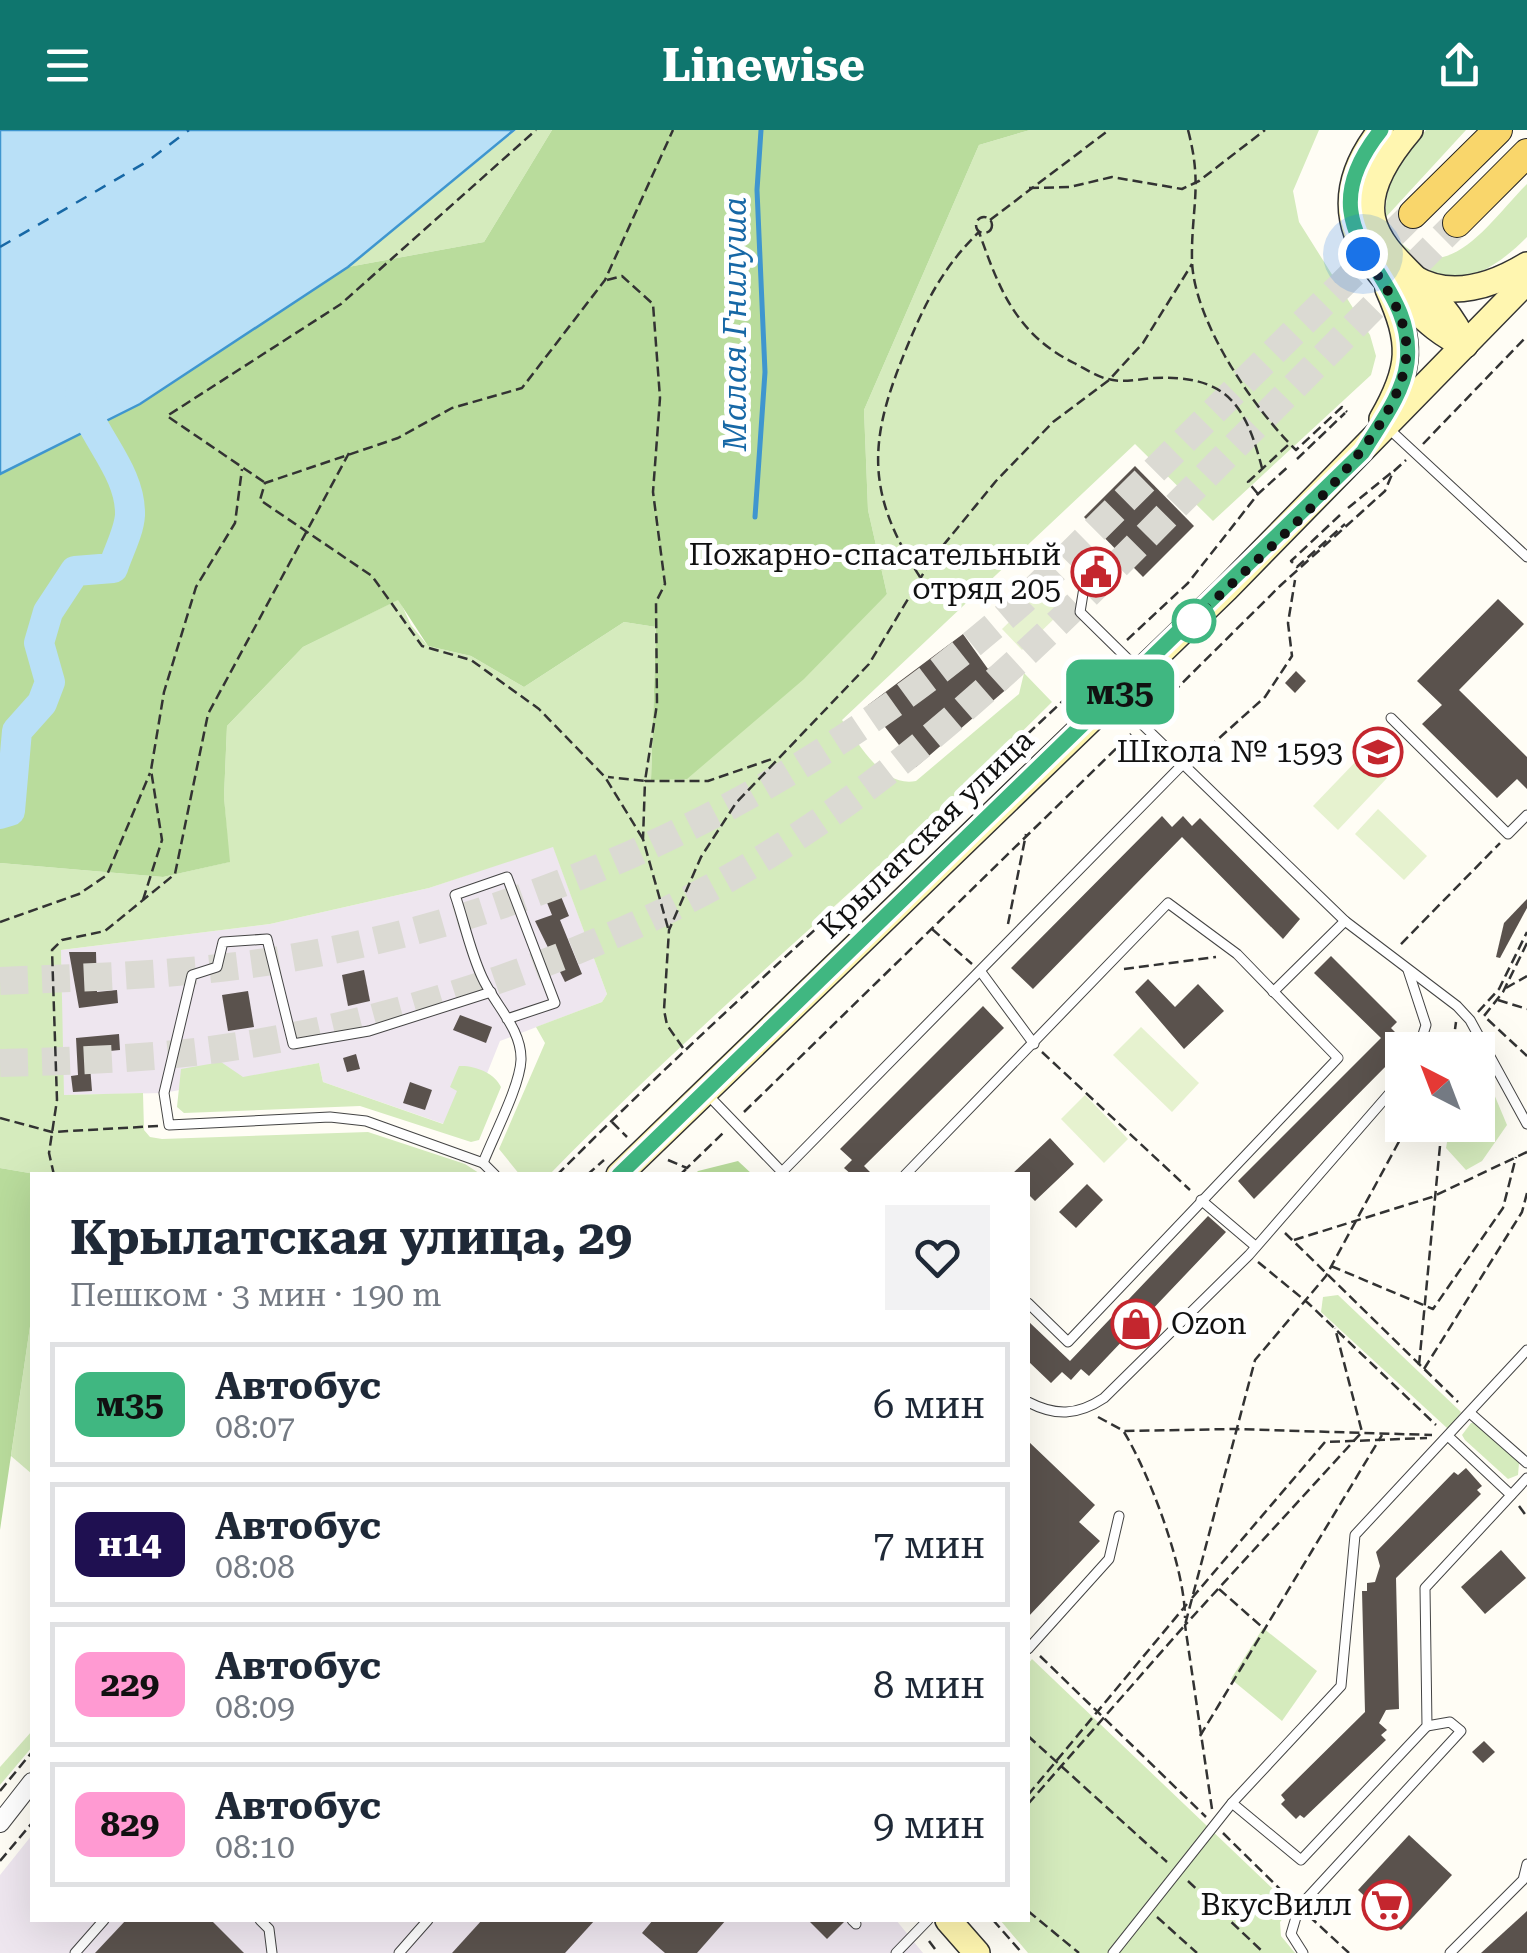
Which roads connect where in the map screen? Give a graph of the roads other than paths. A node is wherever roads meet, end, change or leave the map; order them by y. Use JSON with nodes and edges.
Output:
{"nodes":[{"id":1,"x":1381,"y":130,"type":"edge"},
{"id":2,"x":1410,"y":130,"type":"edge"},
{"id":3,"x":1498,"y":130,"type":"edge"},
{"id":4,"x":1527,"y":153,"type":"edge"},
{"id":5,"x":1413,"y":214,"type":"tunnel mouth"},
{"id":6,"x":1457,"y":223,"type":"tunnel mouth"},
{"id":7,"x":1527,"y":264,"type":"edge"},
{"id":8,"x":1392,"y":273,"type":"junction"},
{"id":9,"x":1527,"y":281,"type":"edge"},
{"id":10,"x":1465,"y":344,"type":"junction"},
{"id":11,"x":1388,"y":428,"type":"junction"},
{"id":12,"x":1363,"y":452,"type":"junction"},
{"id":13,"x":1089,"y":557,"type":"dead end"},
{"id":14,"x":1527,"y":558,"type":"edge"},
{"id":15,"x":1141,"y":672,"type":"junction"},
{"id":16,"x":1114,"y":697,"type":"junction"},
{"id":17,"x":1391,"y":718,"type":"dead end"},
{"id":18,"x":1182,"y":765,"type":"junction"},
{"id":19,"x":1527,"y":815,"type":"edge"},
{"id":20,"x":1345,"y":920,"type":"junction"},
{"id":21,"x":1408,"y":970,"type":"junction"},
{"id":22,"x":981,"y":972,"type":"junction"},
{"id":23,"x":491,"y":992,"type":"junction"},
{"id":24,"x":1273,"y":992,"type":"junction"},
{"id":25,"x":507,"y":1020,"type":"junction"},
{"id":26,"x":1424,"y":1032,"type":"edge"},
{"id":27,"x":1034,"y":1044,"type":"junction"},
{"id":28,"x":705,"y":1092,"type":"junction"},
{"id":29,"x":1385,"y":1099,"type":"edge"},
{"id":30,"x":1527,"y":1124,"type":"edge"},
{"id":31,"x":617,"y":1162,"type":"edge"},
{"id":32,"x":483,"y":1163,"type":"junction"},
{"id":33,"x":492,"y":1172,"type":"edge"},
{"id":34,"x":782,"y":1172,"type":"edge"},
{"id":35,"x":786,"y":1172,"type":"edge"},
{"id":36,"x":908,"y":1172,"type":"edge"},
{"id":37,"x":1201,"y":1200,"type":"junction"},
{"id":38,"x":1252,"y":1250,"type":"junction"},
{"id":39,"x":1030,"y":1306,"type":"edge"},
{"id":40,"x":1527,"y":1350,"type":"edge"},
{"id":41,"x":1030,"y":1403,"type":"edge"},
{"id":42,"x":1470,"y":1413,"type":"junction"},
{"id":43,"x":1448,"y":1436,"type":"junction"},
{"id":44,"x":1527,"y":1463,"type":"edge"},
{"id":45,"x":1527,"y":1478,"type":"edge"},
{"id":46,"x":1511,"y":1495,"type":"junction"},
{"id":47,"x":1119,"y":1516,"type":"dead end"},
{"id":48,"x":1030,"y":1647,"type":"edge"},
{"id":49,"x":1427,"y":1726,"type":"junction"},
{"id":50,"x":30,"y":1784,"type":"edge"},
{"id":51,"x":1232,"y":1803,"type":"junction"},
{"id":52,"x":3,"y":1816,"type":"edge"},
{"id":53,"x":1527,"y":1864,"type":"edge"},
{"id":54,"x":102,"y":1922,"type":"edge"},
{"id":55,"x":262,"y":1922,"type":"edge"},
{"id":56,"x":276,"y":1922,"type":"edge"},
{"id":57,"x":426,"y":1922,"type":"edge"},
{"id":58,"x":926,"y":1922,"type":"edge"},
{"id":59,"x":950,"y":1922,"type":"edge"},
{"id":60,"x":269,"y":1930,"type":"junction"},
{"id":61,"x":75,"y":1953,"type":"edge"},
{"id":62,"x":272,"y":1953,"type":"edge"},
{"id":63,"x":398,"y":1953,"type":"edge"},
{"id":64,"x":896,"y":1953,"type":"edge"},
{"id":65,"x":977,"y":1953,"type":"edge"},
{"id":66,"x":1113,"y":1953,"type":"edge"},
{"id":67,"x":1303,"y":1953,"type":"edge"},
{"id":68,"x":1450,"y":1953,"type":"edge"}],
"edges":[{"from":1,"to":8,"type":"main road"},
{"from":2,"to":8,"type":"main road"},
{"from":3,"to":5,"type":"main road"},
{"from":4,"to":6,"type":"main road"},
{"from":7,"to":8,"type":"main road"},
{"from":8,"to":10,"type":"main road"},
{"from":8,"to":12,"type":"main road"},
{"from":9,"to":10,"type":"main road","name":"Крылатская улица"},
{"from":10,"to":11,"type":"main road","name":"Крылатская улица"},
{"from":11,"to":12,"type":"main road","name":"Крылатская улица"},
{"from":11,"to":14,"type":"lane"},
{"from":12,"to":15,"type":"main road","name":"Крылатская улица"},
{"from":13,"to":15,"type":"lane"},
{"from":15,"to":16,"type":"main road","name":"Крылатская улица"},
{"from":16,"to":18,"type":"lane"},
{"from":16,"to":28,"type":"main road","name":"Крылатская улица"},
{"from":17,"to":19,"type":"lane"},
{"from":18,"to":20,"type":"lane"},
{"from":18,"to":22,"type":"lane"},
{"from":20,"to":21,"type":"lane"},
{"from":20,"to":24,"type":"lane"},
{"from":21,"to":26,"type":"lane"},
{"from":21,"to":30,"type":"lane"},
{"from":22,"to":27,"type":"lane"},
{"from":22,"to":35,"type":"lane"},
{"from":23,"to":25,"type":"lane"},
{"from":23,"to":25,"type":"lane"},
{"from":23,"to":32,"type":"lane"},
{"from":24,"to":27,"type":"lane"},
{"from":24,"to":37,"type":"lane"},
{"from":25,"to":32,"type":"lane"},
{"from":27,"to":36,"type":"lane"},
{"from":28,"to":31,"type":"main road","name":"Крылатская улица"},
{"from":28,"to":34,"type":"lane"},
{"from":29,"to":38,"type":"lane"},
{"from":32,"to":33,"type":"lane"},
{"from":37,"to":38,"type":"lane"},
{"from":37,"to":39,"type":"lane"},
{"from":38,"to":41,"type":"lane"},
{"from":40,"to":42,"type":"lane"},
{"from":42,"to":43,"type":"lane"},
{"from":42,"to":44,"type":"lane"},
{"from":43,"to":46,"type":"lane"},
{"from":43,"to":51,"type":"lane"},
{"from":45,"to":46,"type":"lane"},
{"from":46,"to":49,"type":"lane"},
{"from":47,"to":48,"type":"lane"},
{"from":49,"to":51,"type":"lane"},
{"from":49,"to":67,"type":"lane"},
{"from":50,"to":52,"type":"street"},
{"from":51,"to":66,"type":"lane"},
{"from":53,"to":68,"type":"lane"},
{"from":54,"to":61,"type":"lane"},
{"from":55,"to":60,"type":"lane"},
{"from":56,"to":60,"type":"lane"},
{"from":57,"to":63,"type":"lane"},
{"from":58,"to":64,"type":"lane"},
{"from":59,"to":65,"type":"main road"},
{"from":60,"to":62,"type":"lane"}]}
